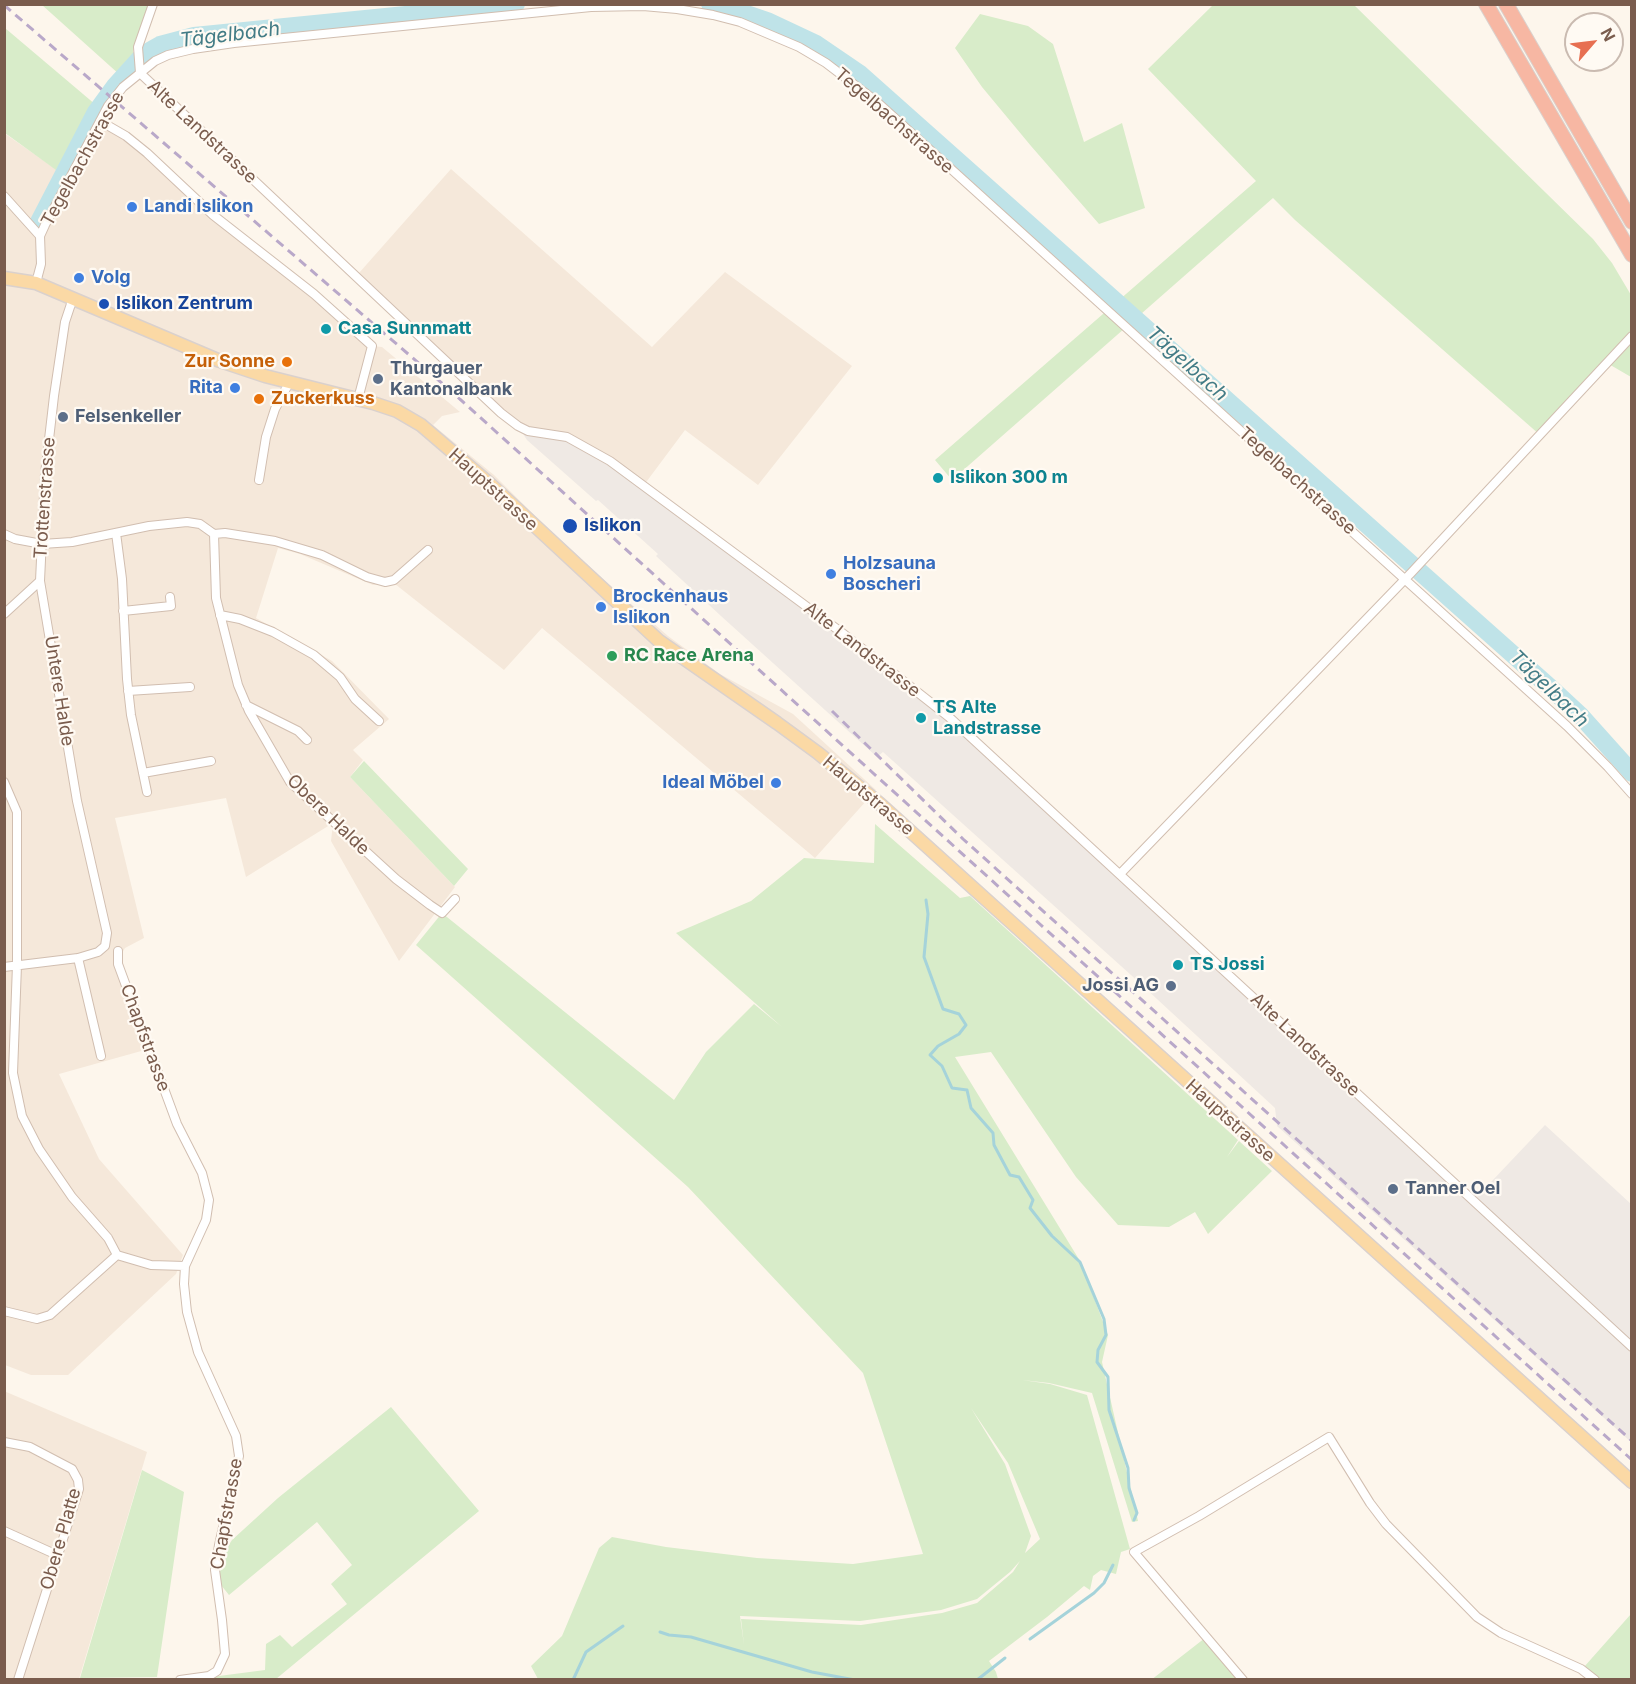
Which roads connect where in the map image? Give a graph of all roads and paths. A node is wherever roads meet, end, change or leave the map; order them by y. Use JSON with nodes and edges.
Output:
{"nodes":[{"id":1,"x":153,"y":4,"type":"edge"},
{"id":2,"x":1486,"y":4,"type":"edge"},
{"id":3,"x":1506,"y":4,"type":"edge"},
{"id":4,"x":139,"y":68,"type":"junction"},
{"id":5,"x":100,"y":121,"type":"junction"},
{"id":6,"x":4,"y":196,"type":"edge"},
{"id":7,"x":1632,"y":222,"type":"edge"},
{"id":8,"x":40,"y":236,"type":"junction"},
{"id":9,"x":1632,"y":255,"type":"edge"},
{"id":10,"x":4,"y":279,"type":"edge"},
{"id":11,"x":36,"y":283,"type":"junction"},
{"id":12,"x":72,"y":298,"type":"junction"},
{"id":13,"x":1632,"y":336,"type":"edge"},
{"id":14,"x":289,"y":383,"type":"junction"},
{"id":15,"x":358,"y":399,"type":"junction"},
{"id":16,"x":259,"y":480,"type":"dead end"},
{"id":17,"x":116,"y":533,"type":"junction"},
{"id":18,"x":4,"y":534,"type":"edge"},
{"id":19,"x":214,"y":534,"type":"junction"},
{"id":20,"x":42,"y":544,"type":"junction"},
{"id":21,"x":428,"y":550,"type":"dead end"},
{"id":22,"x":1408,"y":576,"type":"junction"},
{"id":23,"x":40,"y":581,"type":"junction"},
{"id":24,"x":170,"y":597,"type":"dead end"},
{"id":25,"x":123,"y":611,"type":"junction"},
{"id":26,"x":4,"y":614,"type":"edge"},
{"id":27,"x":220,"y":615,"type":"junction"},
{"id":28,"x":190,"y":687,"type":"dead end"},
{"id":29,"x":128,"y":691,"type":"junction"},
{"id":30,"x":246,"y":705,"type":"junction"},
{"id":31,"x":379,"y":721,"type":"dead end"},
{"id":32,"x":307,"y":740,"type":"dead end"},
{"id":33,"x":211,"y":761,"type":"dead end"},
{"id":34,"x":143,"y":773,"type":"junction"},
{"id":35,"x":4,"y":782,"type":"edge"},
{"id":36,"x":147,"y":792,"type":"dead end"},
{"id":37,"x":1632,"y":794,"type":"edge"},
{"id":38,"x":1120,"y":874,"type":"junction"},
{"id":39,"x":455,"y":899,"type":"dead end"},
{"id":40,"x":118,"y":951,"type":"dead end"},
{"id":41,"x":78,"y":958,"type":"junction"},
{"id":42,"x":17,"y":964,"type":"junction"},
{"id":43,"x":4,"y":967,"type":"edge"},
{"id":44,"x":101,"y":1056,"type":"dead end"},
{"id":45,"x":117,"y":1255,"type":"junction"},
{"id":46,"x":185,"y":1266,"type":"junction"},
{"id":47,"x":4,"y":1311,"type":"edge"},
{"id":48,"x":1632,"y":1347,"type":"edge"},
{"id":49,"x":4,"y":1442,"type":"edge"},
{"id":50,"x":1632,"y":1482,"type":"edge"},
{"id":51,"x":4,"y":1531,"type":"edge"},
{"id":52,"x":57,"y":1556,"type":"junction"},
{"id":53,"x":18,"y":1680,"type":"edge"},
{"id":54,"x":180,"y":1680,"type":"edge"},
{"id":55,"x":1243,"y":1680,"type":"edge"},
{"id":56,"x":1595,"y":1680,"type":"edge"}],
"edges":[{"from":1,"to":4,"type":"street","name":"Alte Landstrasse"},
{"from":2,"to":9,"type":"highway"},
{"from":3,"to":7,"type":"highway"},
{"from":4,"to":5,"type":"street","name":"Tegelbachstrasse"},
{"from":4,"to":22,"type":"street","name":"Tegelbachstrasse"},
{"from":4,"to":38,"type":"street","name":"Alte Landstrasse"},
{"from":5,"to":8,"type":"street","name":"Tegelbachstrasse"},
{"from":5,"to":15,"type":"street"},
{"from":6,"to":8,"type":"street"},
{"from":8,"to":11,"type":"street","name":"Tegelbachstrasse"},
{"from":10,"to":11,"type":"main road","name":"Hauptstrasse"},
{"from":11,"to":12,"type":"main road","name":"Hauptstrasse"},
{"from":12,"to":14,"type":"main road","name":"Hauptstrasse"},
{"from":12,"to":20,"type":"street","name":"Trottenstrasse"},
{"from":13,"to":22,"type":"street"},
{"from":14,"to":15,"type":"main road","name":"Hauptstrasse"},
{"from":14,"to":16,"type":"street"},
{"from":15,"to":50,"type":"main road","name":"Hauptstrasse"},
{"from":17,"to":19,"type":"street"},
{"from":17,"to":20,"type":"street"},
{"from":17,"to":25,"type":"street"},
{"from":18,"to":20,"type":"street"},
{"from":19,"to":21,"type":"street"},
{"from":19,"to":27,"type":"street","name":"Obere Halde"},
{"from":20,"to":23,"type":"street","name":"Trottenstrasse"},
{"from":22,"to":37,"type":"street","name":"Tegelbachstrasse"},
{"from":22,"to":38,"type":"street"},
{"from":23,"to":26,"type":"street","name":"Trottenstrasse"},
{"from":23,"to":41,"type":"street","name":"Untere Halde"},
{"from":24,"to":25,"type":"street"},
{"from":25,"to":29,"type":"street"},
{"from":27,"to":30,"type":"street","name":"Obere Halde"},
{"from":27,"to":31,"type":"street"},
{"from":28,"to":29,"type":"street"},
{"from":29,"to":34,"type":"street"},
{"from":30,"to":32,"type":"street"},
{"from":30,"to":39,"type":"street","name":"Obere Halde"},
{"from":33,"to":34,"type":"street"},
{"from":34,"to":36,"type":"street"},
{"from":35,"to":42,"type":"street"},
{"from":38,"to":48,"type":"street","name":"Alte Landstrasse"},
{"from":40,"to":46,"type":"street","name":"Chapfstrasse"},
{"from":41,"to":42,"type":"street"},
{"from":41,"to":44,"type":"street"},
{"from":42,"to":43,"type":"street"},
{"from":42,"to":45,"type":"street"},
{"from":45,"to":46,"type":"street"},
{"from":45,"to":47,"type":"street"},
{"from":46,"to":54,"type":"street","name":"Chapfstrasse"},
{"from":49,"to":52,"type":"street","name":"Obere Platte"},
{"from":51,"to":52,"type":"street"},
{"from":52,"to":53,"type":"street","name":"Obere Platte"},
{"from":55,"to":56,"type":"street"}]}
